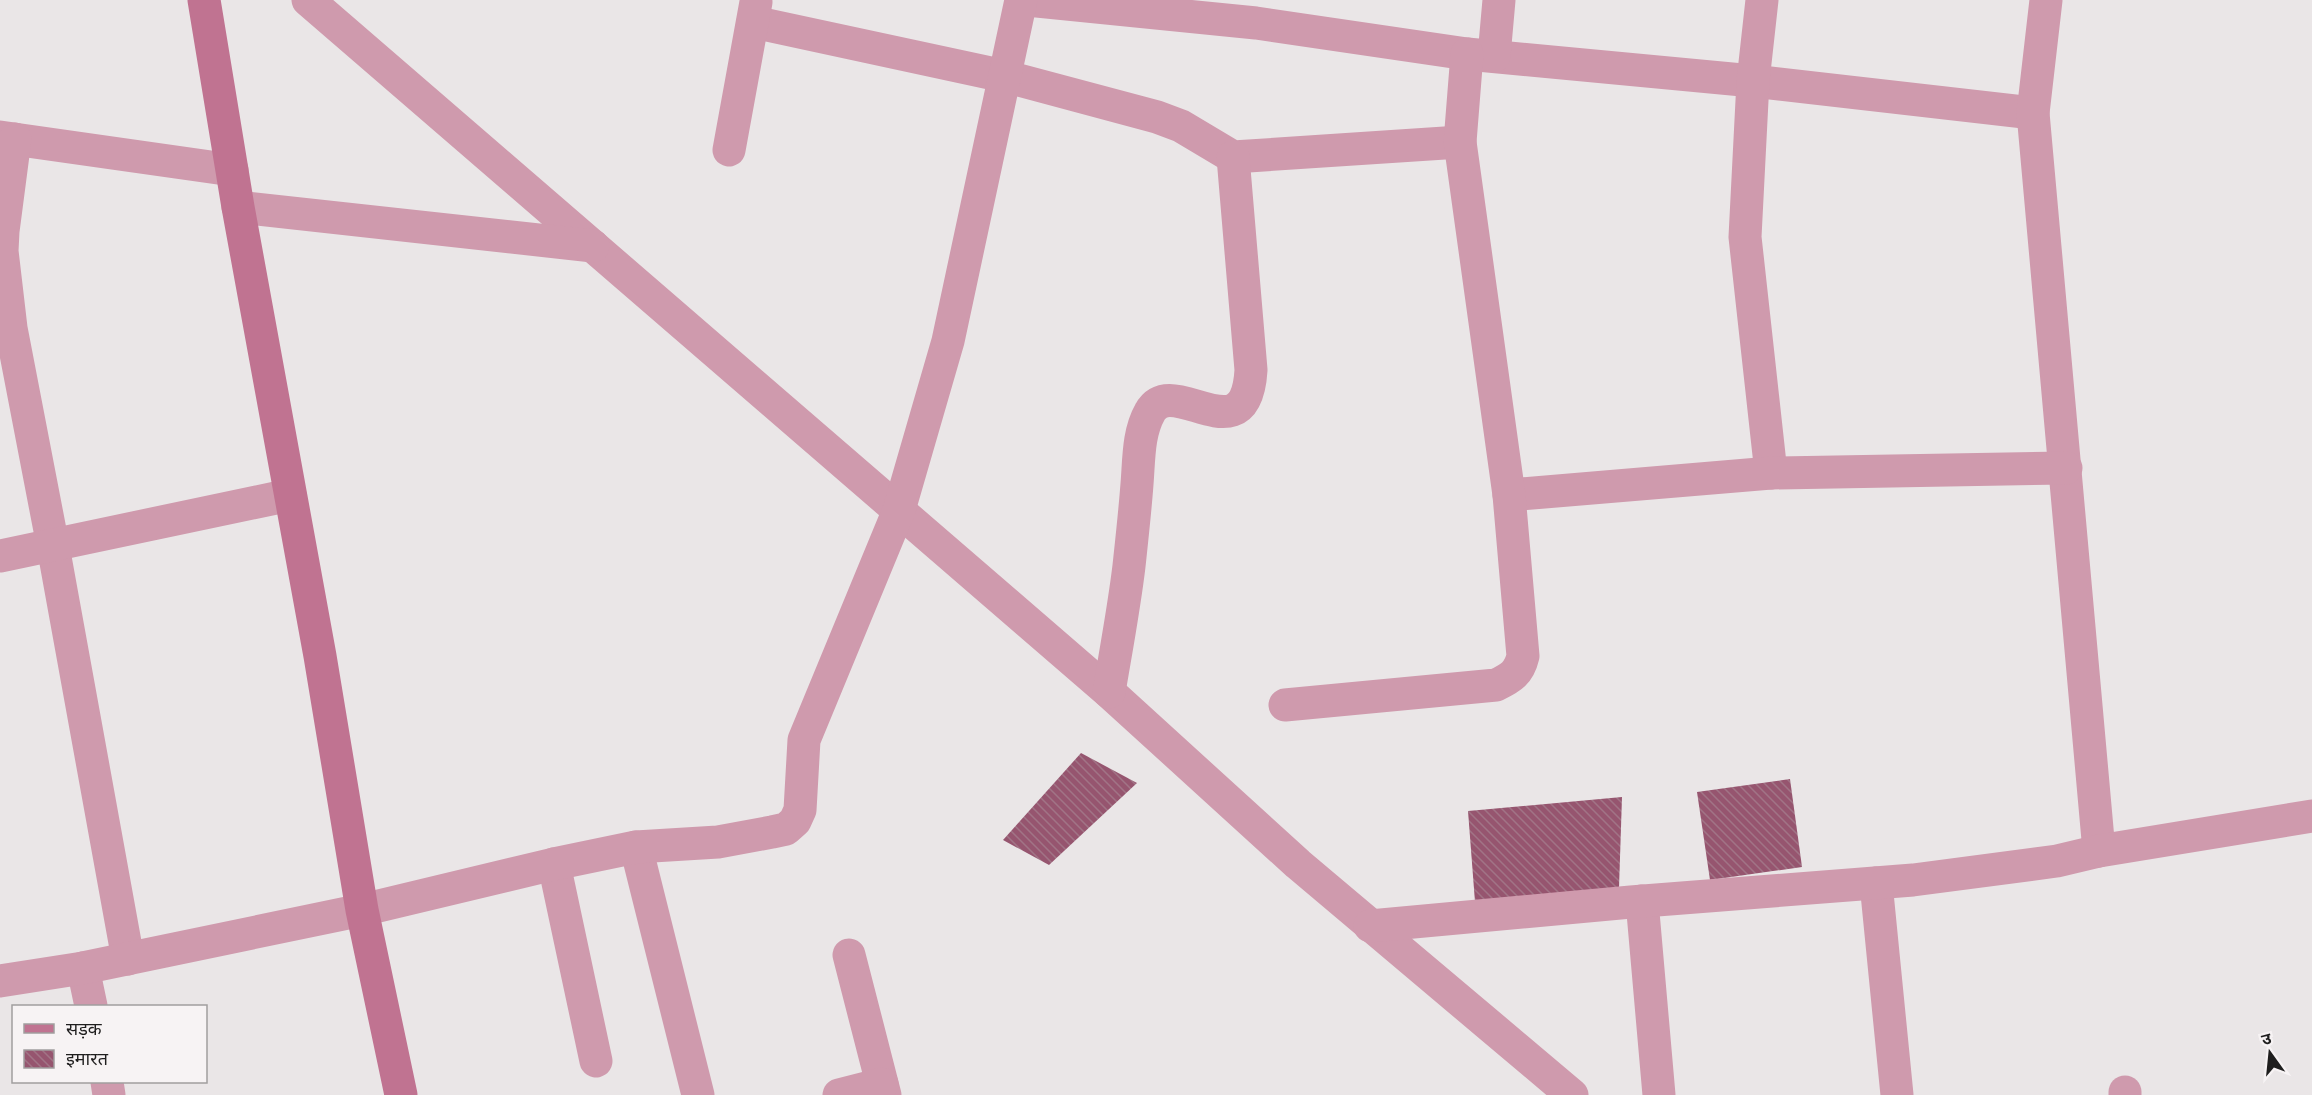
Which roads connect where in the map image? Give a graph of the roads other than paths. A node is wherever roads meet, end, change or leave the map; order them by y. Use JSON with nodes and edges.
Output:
{"nodes":[{"id":1,"x":204,"y":0,"type":"edge"},
{"id":2,"x":308,"y":0,"type":"edge"},
{"id":3,"x":1021,"y":0,"type":"edge"},
{"id":4,"x":1027,"y":0,"type":"edge"},
{"id":5,"x":1499,"y":0,"type":"edge"},
{"id":6,"x":1762,"y":0,"type":"edge"},
{"id":7,"x":2046,"y":0,"type":"edge"},
{"id":8,"x":754,"y":11,"type":"edge"},
{"id":9,"x":1257,"y":12,"type":"edge"},
{"id":10,"x":1481,"y":55,"type":"junction"},
{"id":11,"x":1004,"y":76,"type":"junction"},
{"id":12,"x":1753,"y":81,"type":"junction"},
{"id":13,"x":2033,"y":113,"type":"junction"},
{"id":14,"x":8,"y":138,"type":"edge"},
{"id":15,"x":1460,"y":142,"type":"junction"},
{"id":16,"x":729,"y":150,"type":"dead end"},
{"id":17,"x":1233,"y":157,"type":"junction"},
{"id":18,"x":232,"y":170,"type":"junction"},
{"id":19,"x":238,"y":207,"type":"junction"},
{"id":20,"x":593,"y":246,"type":"junction"},
{"id":21,"x":2066,"y":468,"type":"junction"},
{"id":22,"x":1771,"y":473,"type":"junction"},
{"id":23,"x":290,"y":495,"type":"junction"},
{"id":24,"x":1509,"y":495,"type":"junction"},
{"id":25,"x":898,"y":510,"type":"junction"},
{"id":26,"x":53,"y":546,"type":"junction"},
{"id":27,"x":0,"y":556,"type":"edge"},
{"id":28,"x":1109,"y":692,"type":"junction"},
{"id":29,"x":1285,"y":705,"type":"dead end"},
{"id":30,"x":2312,"y":816,"type":"edge"},
{"id":31,"x":636,"y":847,"type":"junction"},
{"id":32,"x":2100,"y":851,"type":"junction"},
{"id":33,"x":555,"y":864,"type":"junction"},
{"id":34,"x":1876,"y":883,"type":"junction"},
{"id":35,"x":1642,"y":901,"type":"junction"},
{"id":36,"x":362,"y":910,"type":"junction"},
{"id":37,"x":1370,"y":926,"type":"junction"},
{"id":38,"x":849,"y":955,"type":"dead end"},
{"id":39,"x":128,"y":959,"type":"junction"},
{"id":40,"x":83,"y":968,"type":"junction"},
{"id":41,"x":0,"y":981,"type":"edge"},
{"id":42,"x":91,"y":1005,"type":"edge"},
{"id":43,"x":596,"y":1061,"type":"dead end"},
{"id":44,"x":883,"y":1090,"type":"edge"},
{"id":45,"x":401,"y":1095,"type":"edge"},
{"id":46,"x":698,"y":1095,"type":"edge"},
{"id":47,"x":839,"y":1095,"type":"edge"},
{"id":48,"x":1572,"y":1095,"type":"edge"},
{"id":49,"x":1659,"y":1095,"type":"edge"},
{"id":50,"x":1897,"y":1095,"type":"edge"}],
"edges":[{"from":1,"to":18,"type":"street"},
{"from":2,"to":20,"type":"street"},
{"from":3,"to":11,"type":"street"},
{"from":4,"to":9,"type":"street"},
{"from":5,"to":10,"type":"street"},
{"from":6,"to":12,"type":"street"},
{"from":7,"to":13,"type":"street"},
{"from":8,"to":11,"type":"street"},
{"from":8,"to":16,"type":"street"},
{"from":9,"to":10,"type":"street"},
{"from":10,"to":12,"type":"street"},
{"from":10,"to":15,"type":"street"},
{"from":11,"to":17,"type":"street"},
{"from":11,"to":25,"type":"street"},
{"from":12,"to":13,"type":"street"},
{"from":12,"to":22,"type":"street"},
{"from":13,"to":21,"type":"street"},
{"from":14,"to":18,"type":"street"},
{"from":14,"to":26,"type":"street"},
{"from":15,"to":17,"type":"street"},
{"from":15,"to":24,"type":"street"},
{"from":17,"to":28,"type":"street"},
{"from":18,"to":19,"type":"street"},
{"from":19,"to":20,"type":"street"},
{"from":19,"to":23,"type":"street"},
{"from":20,"to":25,"type":"street"},
{"from":21,"to":22,"type":"street"},
{"from":21,"to":32,"type":"street"},
{"from":22,"to":24,"type":"street"},
{"from":23,"to":26,"type":"street"},
{"from":23,"to":36,"type":"street"},
{"from":24,"to":29,"type":"street"},
{"from":25,"to":28,"type":"street"},
{"from":25,"to":31,"type":"street"},
{"from":26,"to":27,"type":"street"},
{"from":26,"to":39,"type":"street"},
{"from":28,"to":37,"type":"street"},
{"from":30,"to":32,"type":"street"},
{"from":31,"to":33,"type":"street"},
{"from":31,"to":46,"type":"street"},
{"from":32,"to":34,"type":"street"},
{"from":33,"to":36,"type":"street"},
{"from":33,"to":43,"type":"street"},
{"from":34,"to":35,"type":"street"},
{"from":34,"to":50,"type":"street"},
{"from":35,"to":37,"type":"street"},
{"from":35,"to":49,"type":"street"},
{"from":36,"to":39,"type":"street"},
{"from":36,"to":45,"type":"street"},
{"from":37,"to":48,"type":"street"},
{"from":38,"to":44,"type":"street"},
{"from":39,"to":40,"type":"street"},
{"from":40,"to":41,"type":"street"},
{"from":40,"to":42,"type":"street"},
{"from":44,"to":47,"type":"street"}]}
